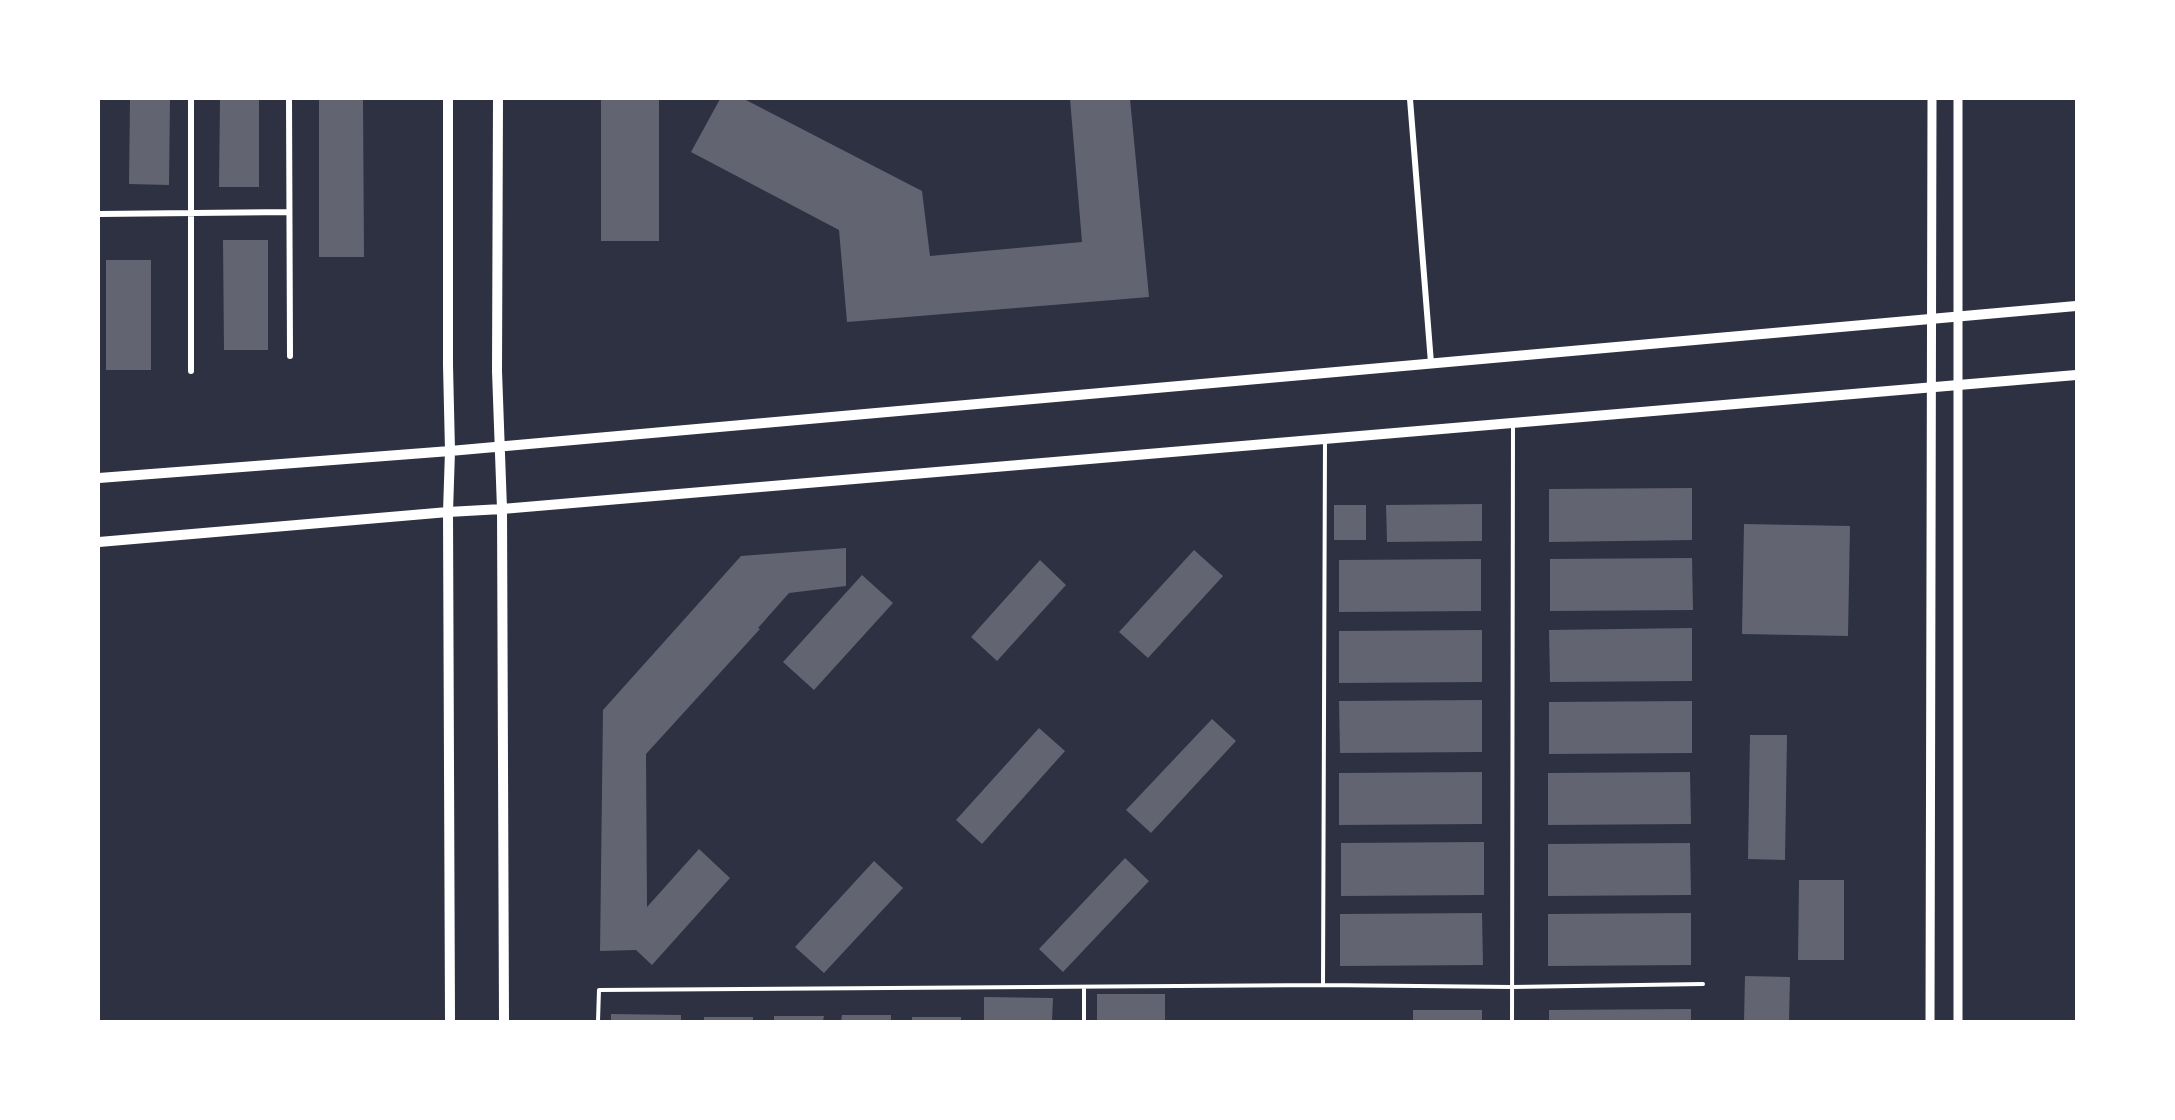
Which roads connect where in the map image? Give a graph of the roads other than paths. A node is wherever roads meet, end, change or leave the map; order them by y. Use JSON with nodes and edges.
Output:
{"nodes":[{"id":1,"x":191,"y":99,"type":"edge"},
{"id":2,"x":289,"y":99,"type":"edge"},
{"id":3,"x":448,"y":99,"type":"edge"},
{"id":4,"x":498,"y":99,"type":"edge"},
{"id":5,"x":1410,"y":99,"type":"edge"},
{"id":6,"x":1932,"y":99,"type":"edge"},
{"id":7,"x":1958,"y":99,"type":"edge"},
{"id":8,"x":289,"y":212,"type":"junction"},
{"id":9,"x":191,"y":213,"type":"junction"},
{"id":10,"x":99,"y":214,"type":"edge"},
{"id":11,"x":2076,"y":306,"type":"edge"},
{"id":12,"x":1958,"y":316,"type":"junction"},
{"id":13,"x":1931,"y":319,"type":"junction"},
{"id":14,"x":290,"y":356,"type":"dead end"},
{"id":15,"x":1431,"y":363,"type":"junction"},
{"id":16,"x":191,"y":371,"type":"dead end"},
{"id":17,"x":2076,"y":375,"type":"edge"},
{"id":18,"x":1958,"y":385,"type":"junction"},
{"id":19,"x":1931,"y":387,"type":"junction"},
{"id":20,"x":1513,"y":423,"type":"junction"},
{"id":21,"x":1325,"y":439,"type":"junction"},
{"id":22,"x":499,"y":446,"type":"junction"},
{"id":23,"x":450,"y":451,"type":"junction"},
{"id":24,"x":99,"y":478,"type":"edge"},
{"id":25,"x":502,"y":509,"type":"junction"},
{"id":26,"x":448,"y":512,"type":"junction"},
{"id":27,"x":99,"y":542,"type":"edge"},
{"id":28,"x":1703,"y":984,"type":"dead end"},
{"id":29,"x":1323,"y":985,"type":"junction"},
{"id":30,"x":1084,"y":987,"type":"junction"},
{"id":31,"x":1512,"y":987,"type":"junction"},
{"id":32,"x":450,"y":1021,"type":"edge"},
{"id":33,"x":504,"y":1021,"type":"edge"},
{"id":34,"x":598,"y":1021,"type":"edge"},
{"id":35,"x":1084,"y":1021,"type":"edge"},
{"id":36,"x":1512,"y":1021,"type":"edge"},
{"id":37,"x":1930,"y":1021,"type":"edge"},
{"id":38,"x":1958,"y":1021,"type":"edge"}],
"edges":[{"from":1,"to":9,"type":"street"},
{"from":2,"to":8,"type":"street"},
{"from":3,"to":23,"type":"main road"},
{"from":4,"to":22,"type":"main road"},
{"from":5,"to":15,"type":"street"},
{"from":6,"to":13,"type":"street"},
{"from":7,"to":12,"type":"street"},
{"from":8,"to":9,"type":"street"},
{"from":8,"to":14,"type":"street"},
{"from":9,"to":10,"type":"street"},
{"from":9,"to":16,"type":"street"},
{"from":11,"to":12,"type":"main road"},
{"from":12,"to":13,"type":"main road"},
{"from":12,"to":18,"type":"street"},
{"from":13,"to":15,"type":"main road"},
{"from":13,"to":19,"type":"street"},
{"from":15,"to":22,"type":"main road"},
{"from":17,"to":18,"type":"main road"},
{"from":18,"to":19,"type":"main road"},
{"from":18,"to":38,"type":"street"},
{"from":19,"to":20,"type":"main road"},
{"from":19,"to":37,"type":"street"},
{"from":20,"to":21,"type":"main road"},
{"from":20,"to":31,"type":"lane"},
{"from":21,"to":25,"type":"main road"},
{"from":21,"to":29,"type":"lane"},
{"from":22,"to":23,"type":"main road"},
{"from":22,"to":25,"type":"main road"},
{"from":23,"to":24,"type":"main road"},
{"from":23,"to":26,"type":"main road"},
{"from":25,"to":26,"type":"main road"},
{"from":25,"to":33,"type":"main road"},
{"from":26,"to":27,"type":"main road"},
{"from":26,"to":32,"type":"main road"},
{"from":28,"to":31,"type":"lane"},
{"from":29,"to":30,"type":"lane"},
{"from":29,"to":31,"type":"lane"},
{"from":30,"to":34,"type":"lane"},
{"from":30,"to":35,"type":"lane"},
{"from":31,"to":36,"type":"lane"}]}
